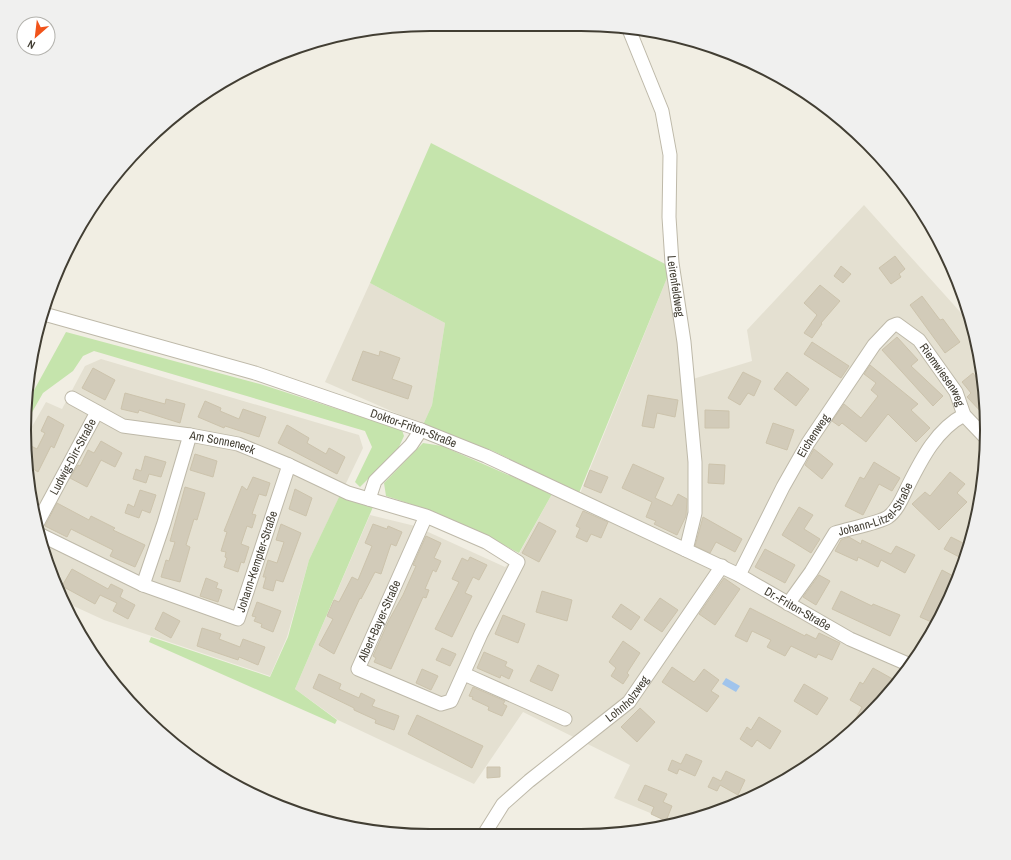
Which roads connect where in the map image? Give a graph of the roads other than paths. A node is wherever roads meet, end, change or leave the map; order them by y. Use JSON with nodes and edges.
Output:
{"nodes":[{"id":1,"x":631,"y":34,"type":"edge"},
{"id":2,"x":48,"y":315,"type":"edge"},
{"id":3,"x":911,"y":333,"type":"joint"},
{"id":4,"x":72,"y":398,"type":"dead end"},
{"id":5,"x":97,"y":412,"type":"junction"},
{"id":6,"x":964,"y":414,"type":"junction"},
{"id":7,"x":422,"y":430,"type":"junction"},
{"id":8,"x":980,"y":431,"type":"edge"},
{"id":9,"x":190,"y":435,"type":"junction"},
{"id":10,"x":289,"y":464,"type":"junction"},
{"id":11,"x":369,"y":499,"type":"junction"},
{"id":12,"x":41,"y":516,"type":"edge"},
{"id":13,"x":426,"y":516,"type":"junction"},
{"id":14,"x":46,"y":538,"type":"edge"},
{"id":15,"x":686,"y":550,"type":"junction"},
{"id":16,"x":518,"y":562,"type":"joint"},
{"id":17,"x":722,"y":566,"type":"junction"},
{"id":18,"x":739,"y":575,"type":"junction"},
{"id":19,"x":143,"y":585,"type":"junction"},
{"id":20,"x":788,"y":604,"type":"junction"},
{"id":21,"x":905,"y":664,"type":"edge"},
{"id":22,"x":464,"y":674,"type":"junction"},
{"id":23,"x":565,"y":719,"type":"dead end"},
{"id":24,"x":487,"y":829,"type":"edge"}],
"edges":[{"from":1,"to":15,"type":"street","name":"Leirenfeldweg"},
{"from":2,"to":7,"type":"street","name":"Doktor-Friton-Straße"},
{"from":3,"to":6,"type":"street","name":"Riemwiesenweg"},
{"from":3,"to":18,"type":"street","name":"Eichenweg"},
{"from":4,"to":5,"type":"street","name":"Am Sonneneck"},
{"from":5,"to":9,"type":"street","name":"Am Sonneneck"},
{"from":5,"to":12,"type":"street","name":"Ludwig-Dirr-Straße"},
{"from":6,"to":8,"type":"street","name":"Riemwiesenweg"},
{"from":6,"to":20,"type":"street","name":"Johann-Litzel-Straße"},
{"from":7,"to":11,"type":"street"},
{"from":7,"to":15,"type":"street","name":"Doktor-Friton-Straße"},
{"from":9,"to":10,"type":"street","name":"Am Sonneneck"},
{"from":9,"to":19,"type":"street"},
{"from":10,"to":11,"type":"street","name":"Am Sonneneck"},
{"from":10,"to":19,"type":"street","name":"Johann-Kempter-Straße"},
{"from":11,"to":13,"type":"street","name":"Am Sonneneck"},
{"from":13,"to":16,"type":"street","name":"Am Sonneneck"},
{"from":13,"to":22,"type":"street","name":"Albert-Bayer-Straße"},
{"from":14,"to":19,"type":"street"},
{"from":15,"to":17,"type":"street","name":"Dr.-Friton-Straße"},
{"from":16,"to":22,"type":"street","name":"Albert-Bayer-Straße"},
{"from":17,"to":18,"type":"street","name":"Dr.-Friton-Straße"},
{"from":17,"to":24,"type":"street","name":"Lohnholzweg"},
{"from":18,"to":20,"type":"street","name":"Dr.-Friton-Straße"},
{"from":20,"to":21,"type":"street","name":"Dr.-Friton-Straße"},
{"from":22,"to":23,"type":"street"}]}
